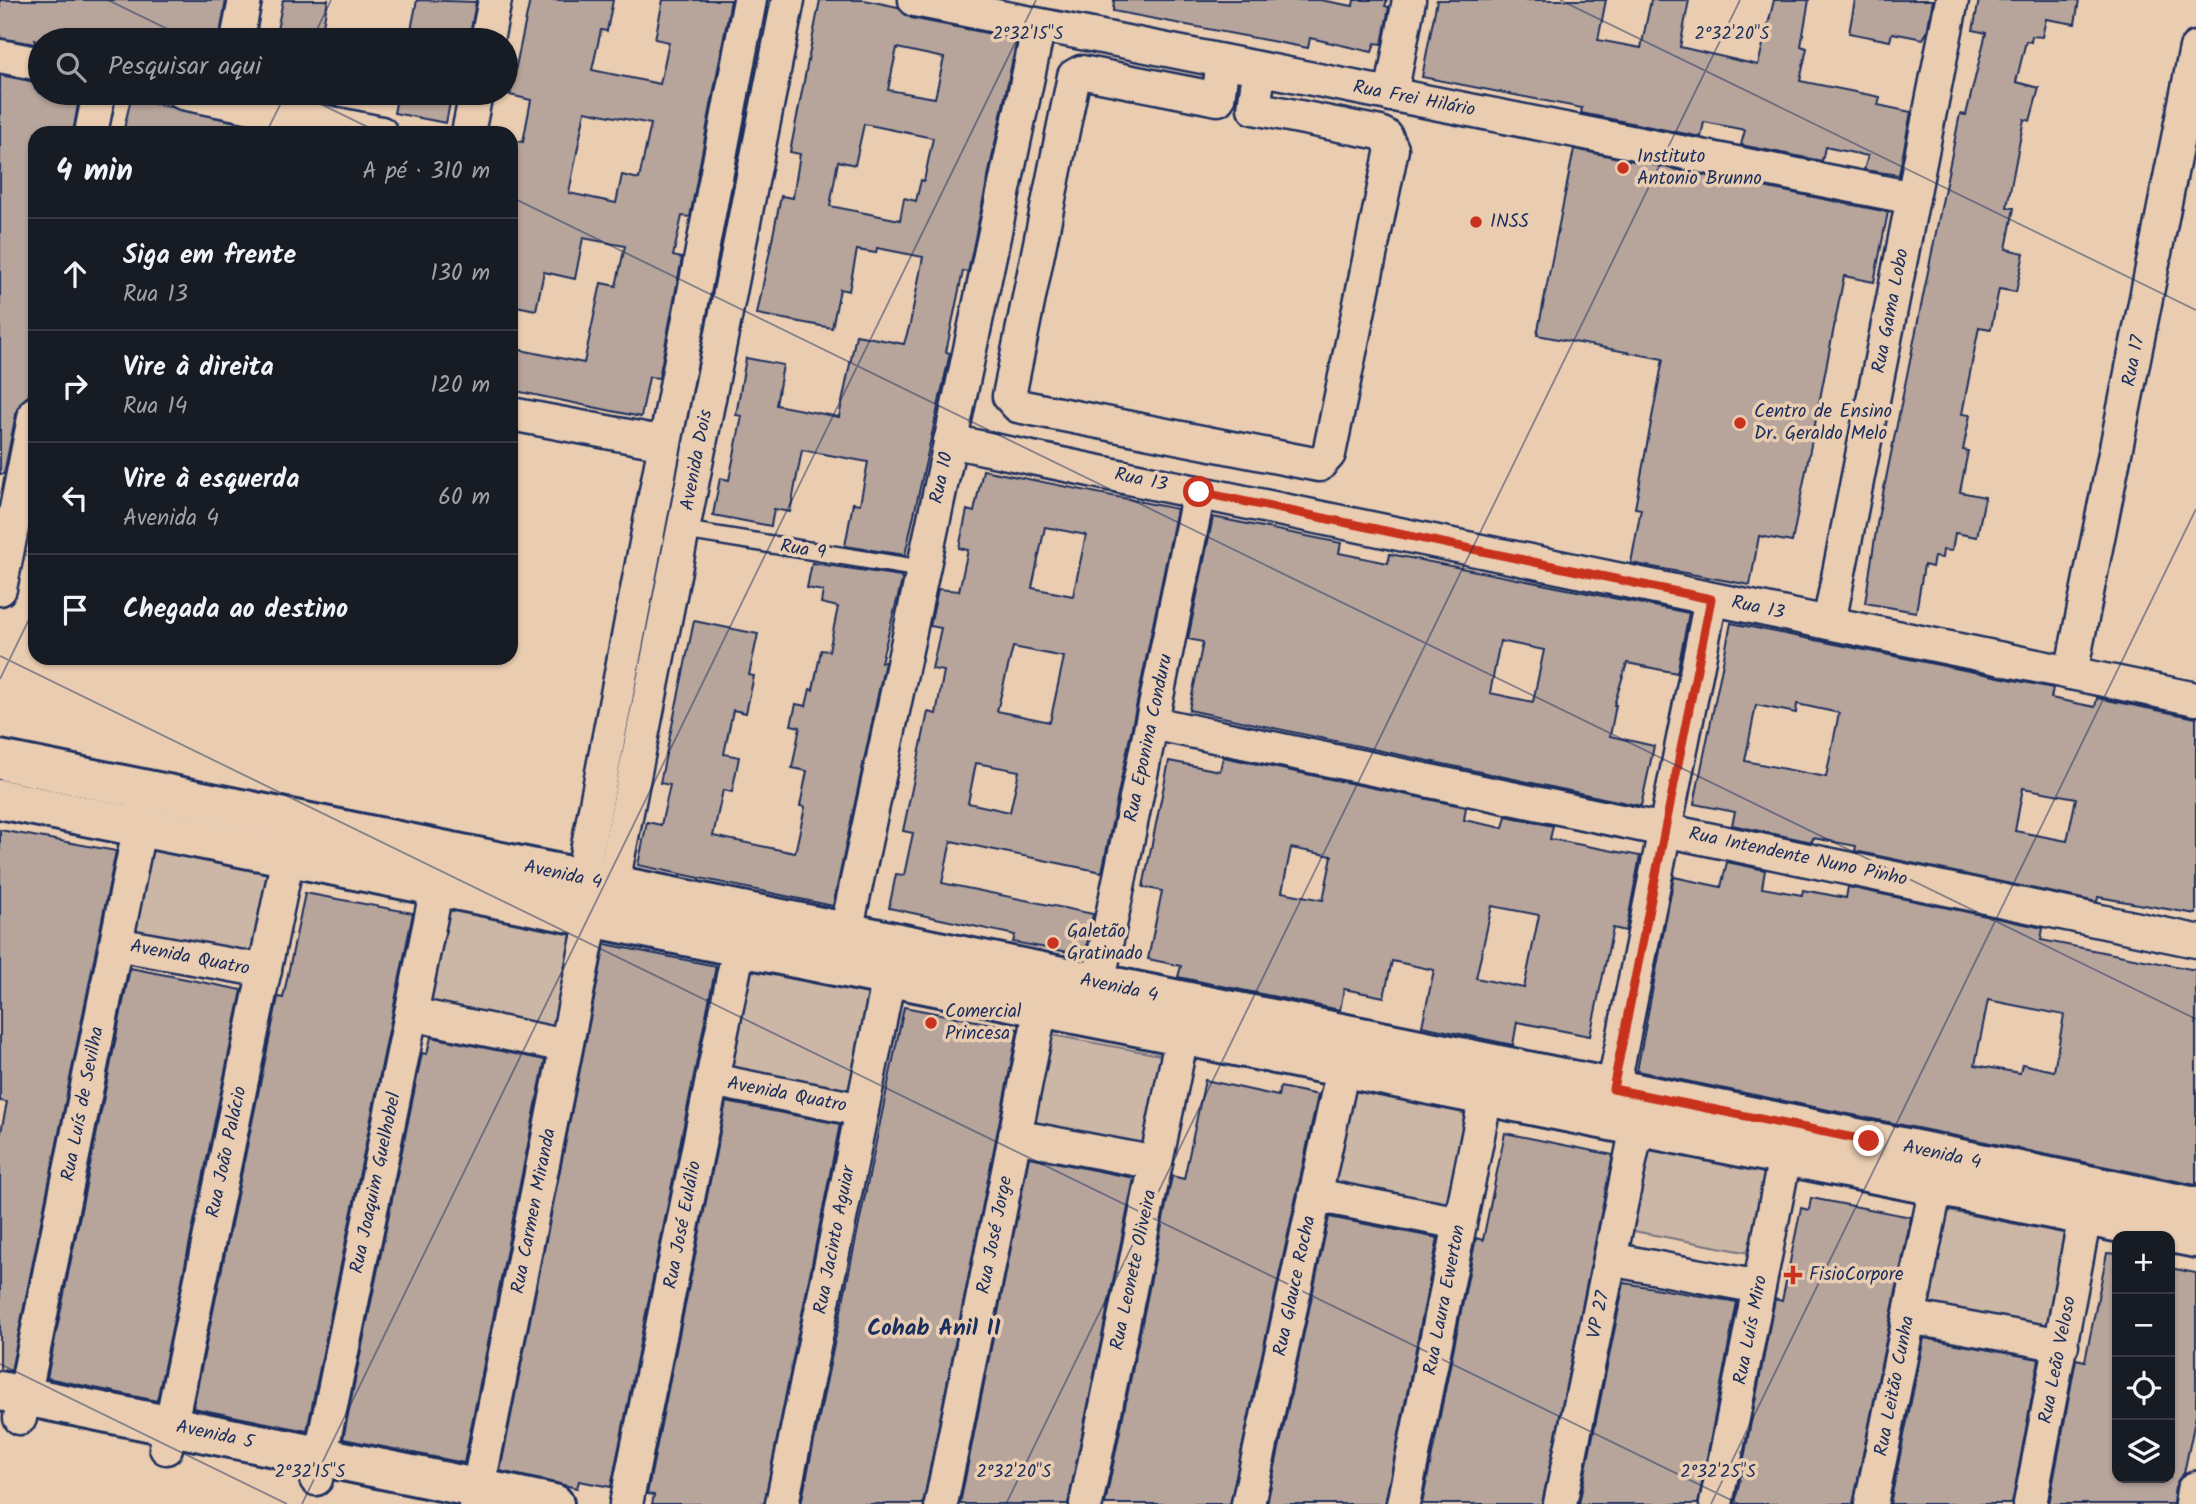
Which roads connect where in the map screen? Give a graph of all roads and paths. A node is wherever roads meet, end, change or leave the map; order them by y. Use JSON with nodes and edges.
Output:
{"nodes":[{"id":1,"x":245,"y":0,"type":"edge"},
{"id":2,"x":495,"y":0,"type":"edge"},
{"id":3,"x":750,"y":0,"type":"edge"},
{"id":4,"x":788,"y":0,"type":"edge"},
{"id":5,"x":915,"y":0,"type":"edge"},
{"id":6,"x":1409,"y":0,"type":"edge"},
{"id":7,"x":1952,"y":0,"type":"edge"},
{"id":8,"x":1039,"y":25,"type":"junction"},
{"id":9,"x":239,"y":28,"type":"edge"},
{"id":10,"x":489,"y":28,"type":"edge"},
{"id":11,"x":2196,"y":48,"type":"edge"},
{"id":12,"x":0,"y":55,"type":"edge"},
{"id":13,"x":28,"y":61,"type":"edge"},
{"id":14,"x":1221,"y":76,"type":"dead end"},
{"id":15,"x":1258,"y":80,"type":"dead end"},
{"id":16,"x":1391,"y":95,"type":"junction"},
{"id":17,"x":97,"y":105,"type":"edge"},
{"id":18,"x":260,"y":105,"type":"edge"},
{"id":19,"x":474,"y":105,"type":"edge"},
{"id":20,"x":92,"y":126,"type":"edge"},
{"id":21,"x":351,"y":126,"type":"edge"},
{"id":22,"x":469,"y":126,"type":"edge"},
{"id":23,"x":1913,"y":198,"type":"junction"},
{"id":24,"x":518,"y":415,"type":"edge"},
{"id":25,"x":28,"y":437,"type":"edge"},
{"id":26,"x":950,"y":440,"type":"junction"},
{"id":27,"x":665,"y":443,"type":"junction"},
{"id":28,"x":1199,"y":492,"type":"junction"},
{"id":29,"x":8,"y":504,"type":"edge"},
{"id":30,"x":683,"y":530,"type":"junction"},
{"id":31,"x":923,"y":569,"type":"junction"},
{"id":32,"x":0,"y":589,"type":"edge"},
{"id":33,"x":1711,"y":599,"type":"junction"},
{"id":34,"x":1829,"y":623,"type":"junction"},
{"id":35,"x":2071,"y":673,"type":"junction"},
{"id":36,"x":2196,"y":699,"type":"edge"},
{"id":37,"x":1152,"y":723,"type":"junction"},
{"id":38,"x":0,"y":760,"type":"edge"},
{"id":39,"x":147,"y":790,"type":"junction"},
{"id":40,"x":0,"y":799,"type":"edge"},
{"id":41,"x":139,"y":827,"type":"junction"},
{"id":42,"x":1665,"y":829,"type":"junction"},
{"id":43,"x":288,"y":857,"type":"junction"},
{"id":44,"x":437,"y":887,"type":"junction"},
{"id":45,"x":593,"y":903,"type":"junction"},
{"id":46,"x":846,"y":932,"type":"junction"},
{"id":47,"x":2196,"y":941,"type":"edge"},
{"id":48,"x":116,"y":944,"type":"junction"},
{"id":49,"x":739,"y":947,"type":"junction"},
{"id":50,"x":265,"y":971,"type":"junction"},
{"id":51,"x":961,"y":973,"type":"junction"},
{"id":52,"x":889,"y":977,"type":"junction"},
{"id":53,"x":1098,"y":984,"type":"junction"},
{"id":54,"x":1041,"y":1007,"type":"junction"},
{"id":55,"x":411,"y":1014,"type":"junction"},
{"id":56,"x":1258,"y":1034,"type":"junction"},
{"id":57,"x":1182,"y":1036,"type":"junction"},
{"id":58,"x":566,"y":1046,"type":"junction"},
{"id":59,"x":1343,"y":1068,"type":"junction"},
{"id":60,"x":712,"y":1080,"type":"junction"},
{"id":61,"x":1613,"y":1089,"type":"junction"},
{"id":62,"x":1553,"y":1093,"type":"junction"},
{"id":63,"x":1486,"y":1096,"type":"junction"},
{"id":64,"x":862,"y":1110,"type":"junction"},
{"id":65,"x":1637,"y":1127,"type":"junction"},
{"id":66,"x":1015,"y":1136,"type":"junction"},
{"id":67,"x":1785,"y":1156,"type":"junction"},
{"id":68,"x":1865,"y":1156,"type":"junction"},
{"id":69,"x":1156,"y":1163,"type":"junction"},
{"id":70,"x":1936,"y":1186,"type":"junction"},
{"id":71,"x":1315,"y":1195,"type":"junction"},
{"id":72,"x":2196,"y":1207,"type":"edge"},
{"id":73,"x":2085,"y":1216,"type":"junction"},
{"id":74,"x":1460,"y":1223,"type":"junction"},
{"id":75,"x":2196,"y":1238,"type":"edge"},
{"id":76,"x":1610,"y":1259,"type":"junction"},
{"id":77,"x":1759,"y":1287,"type":"junction"},
{"id":78,"x":1909,"y":1317,"type":"junction"},
{"id":79,"x":2062,"y":1345,"type":"junction"},
{"id":80,"x":11,"y":1405,"type":"edge"},
{"id":81,"x":167,"y":1437,"type":"junction"},
{"id":82,"x":318,"y":1468,"type":"junction"},
{"id":83,"x":2196,"y":1491,"type":"edge"},
{"id":84,"x":477,"y":1496,"type":"edge"},
{"id":85,"x":439,"y":1504,"type":"edge"},
{"id":86,"x":554,"y":1504,"type":"edge"},
{"id":87,"x":626,"y":1504,"type":"edge"},
{"id":88,"x":782,"y":1504,"type":"edge"},
{"id":89,"x":941,"y":1504,"type":"edge"},
{"id":90,"x":1086,"y":1504,"type":"edge"},
{"id":91,"x":1248,"y":1504,"type":"edge"},
{"id":92,"x":1403,"y":1504,"type":"edge"},
{"id":93,"x":1560,"y":1504,"type":"edge"},
{"id":94,"x":1716,"y":1504,"type":"edge"},
{"id":95,"x":1871,"y":1504,"type":"edge"},
{"id":96,"x":2030,"y":1504,"type":"edge"},
{"id":97,"x":2194,"y":1504,"type":"edge"}],
"edges":[{"from":1,"to":9,"type":"street"},
{"from":2,"to":10,"type":"street"},
{"from":3,"to":27,"type":"street","name":"Avenida Dois"},
{"from":4,"to":30,"type":"street","name":"Avenida Dois"},
{"from":5,"to":8,"type":"street","name":"Rua Frei Hilário"},
{"from":6,"to":16,"type":"street"},
{"from":7,"to":23,"type":"street","name":"Rua Gama Lobo"},
{"from":8,"to":16,"type":"street","name":"Rua Frei Hilário"},
{"from":8,"to":26,"type":"street","name":"Rua 10"},
{"from":11,"to":35,"type":"street","name":"Rua 17"},
{"from":12,"to":13,"type":"street"},
{"from":14,"to":15,"type":"street"},
{"from":16,"to":23,"type":"street","name":"Rua Frei Hilário"},
{"from":17,"to":20,"type":"street"},
{"from":18,"to":21,"type":"street"},
{"from":19,"to":22,"type":"street"},
{"from":23,"to":34,"type":"street","name":"Rua Gama Lobo"},
{"from":24,"to":27,"type":"street"},
{"from":25,"to":29,"type":"street"},
{"from":26,"to":28,"type":"street","name":"Rua 13"},
{"from":26,"to":31,"type":"street","name":"Rua 10"},
{"from":27,"to":45,"type":"street","name":"Avenida Dois"},
{"from":28,"to":33,"type":"street","name":"Rua 13"},
{"from":28,"to":37,"type":"street","name":"Rua Eponina Conduru"},
{"from":29,"to":32,"type":"street"},
{"from":30,"to":31,"type":"lane","name":"Rua 9"},
{"from":30,"to":45,"type":"street","name":"Avenida Dois"},
{"from":31,"to":46,"type":"street","name":"Rua 10"},
{"from":33,"to":34,"type":"street","name":"Rua 13"},
{"from":33,"to":42,"type":"street"},
{"from":34,"to":35,"type":"street","name":"Rua 13"},
{"from":35,"to":36,"type":"street","name":"Rua 13"},
{"from":37,"to":42,"type":"street","name":"Rua Intendente Nuno Pinho"},
{"from":37,"to":53,"type":"street","name":"Rua Eponina Conduru"},
{"from":38,"to":39,"type":"main road","name":"Avenida 4"},
{"from":39,"to":41,"type":"street","name":"Rua Luís de Sevilha"},
{"from":39,"to":45,"type":"main road","name":"Avenida 4"},
{"from":40,"to":41,"type":"main road","name":"Avenida 4"},
{"from":41,"to":43,"type":"main road","name":"Avenida 4"},
{"from":41,"to":48,"type":"street","name":"Rua Luís de Sevilha"},
{"from":42,"to":47,"type":"street","name":"Rua Intendente Nuno Pinho"},
{"from":42,"to":61,"type":"street"},
{"from":43,"to":44,"type":"main road","name":"Avenida 4"},
{"from":43,"to":50,"type":"street","name":"Rua João Palácio"},
{"from":44,"to":45,"type":"main road","name":"Avenida 4"},
{"from":44,"to":55,"type":"street","name":"Rua Joaquim Guelhobel"},
{"from":45,"to":46,"type":"main road","name":"Avenida 4"},
{"from":45,"to":49,"type":"main road","name":"Avenida 4"},
{"from":45,"to":58,"type":"street","name":"Rua Carmen Miranda"},
{"from":46,"to":51,"type":"main road","name":"Avenida 4"},
{"from":48,"to":50,"type":"street","name":"Avenida Quatro"},
{"from":48,"to":80,"type":"street","name":"Rua Luís de Sevilha"},
{"from":49,"to":52,"type":"main road","name":"Avenida 4"},
{"from":49,"to":60,"type":"street","name":"Rua José Eulálio"},
{"from":50,"to":81,"type":"street","name":"Rua João Palácio"},
{"from":51,"to":52,"type":"main road","name":"Avenida 4"},
{"from":51,"to":53,"type":"main road","name":"Avenida 4"},
{"from":51,"to":54,"type":"main road","name":"Avenida 4"},
{"from":52,"to":64,"type":"street","name":"Rua Jacinto Aguiar"},
{"from":53,"to":56,"type":"main road","name":"Avenida 4"},
{"from":54,"to":57,"type":"main road","name":"Avenida 4"},
{"from":54,"to":66,"type":"street","name":"Rua José Jorge"},
{"from":55,"to":58,"type":"street"},
{"from":55,"to":82,"type":"street","name":"Rua Joaquim Guelhobel"},
{"from":56,"to":57,"type":"main road","name":"Avenida 4"},
{"from":56,"to":59,"type":"main road","name":"Avenida 4"},
{"from":56,"to":62,"type":"main road","name":"Avenida 4"},
{"from":57,"to":69,"type":"street","name":"Rua Leonete Oliveira"},
{"from":58,"to":84,"type":"street","name":"Rua Carmen Miranda"},
{"from":59,"to":63,"type":"main road","name":"Avenida 4"},
{"from":59,"to":71,"type":"street","name":"Rua Glauce Rocha"},
{"from":60,"to":64,"type":"street","name":"Avenida Quatro"},
{"from":60,"to":87,"type":"street","name":"Rua José Eulálio"},
{"from":61,"to":62,"type":"main road","name":"Avenida 4"},
{"from":61,"to":68,"type":"main road","name":"Avenida 4"},
{"from":62,"to":63,"type":"main road","name":"Avenida 4"},
{"from":62,"to":65,"type":"main road","name":"Avenida 4"},
{"from":63,"to":74,"type":"street","name":"Rua Laura Ewerton"},
{"from":64,"to":88,"type":"street","name":"Rua Jacinto Aguiar"},
{"from":65,"to":67,"type":"main road","name":"Avenida 4"},
{"from":65,"to":76,"type":"street","name":"VP 27"},
{"from":66,"to":69,"type":"street"},
{"from":66,"to":89,"type":"street","name":"Rua José Jorge"},
{"from":67,"to":68,"type":"main road","name":"Avenida 4"},
{"from":67,"to":77,"type":"street","name":"Rua Luís Miro"},
{"from":68,"to":70,"type":"main road","name":"Avenida 4"},
{"from":68,"to":72,"type":"main road","name":"Avenida 4"},
{"from":69,"to":90,"type":"street","name":"Rua Leonete Oliveira"},
{"from":70,"to":73,"type":"main road","name":"Avenida 4"},
{"from":70,"to":78,"type":"street","name":"Rua Leitão Cunha"},
{"from":71,"to":74,"type":"street"},
{"from":71,"to":91,"type":"street","name":"Rua Glauce Rocha"},
{"from":73,"to":75,"type":"main road","name":"Avenida 4"},
{"from":73,"to":79,"type":"street","name":"Rua Leão Veloso"},
{"from":74,"to":92,"type":"street","name":"Rua Laura Ewerton"},
{"from":76,"to":77,"type":"street"},
{"from":76,"to":93,"type":"street","name":"VP 27"},
{"from":77,"to":94,"type":"street","name":"Rua Luís Miro"},
{"from":78,"to":79,"type":"street"},
{"from":78,"to":95,"type":"street","name":"Rua Leitão Cunha"},
{"from":79,"to":96,"type":"street","name":"Rua Leão Veloso"},
{"from":80,"to":81,"type":"main road","name":"Avenida 5"},
{"from":81,"to":82,"type":"main road","name":"Avenida 5"},
{"from":82,"to":84,"type":"main road","name":"Avenida 5"},
{"from":82,"to":85,"type":"main road","name":"Avenida 5"},
{"from":83,"to":97,"type":"main road"},
{"from":84,"to":86,"type":"main road","name":"Avenida 5"}]}
